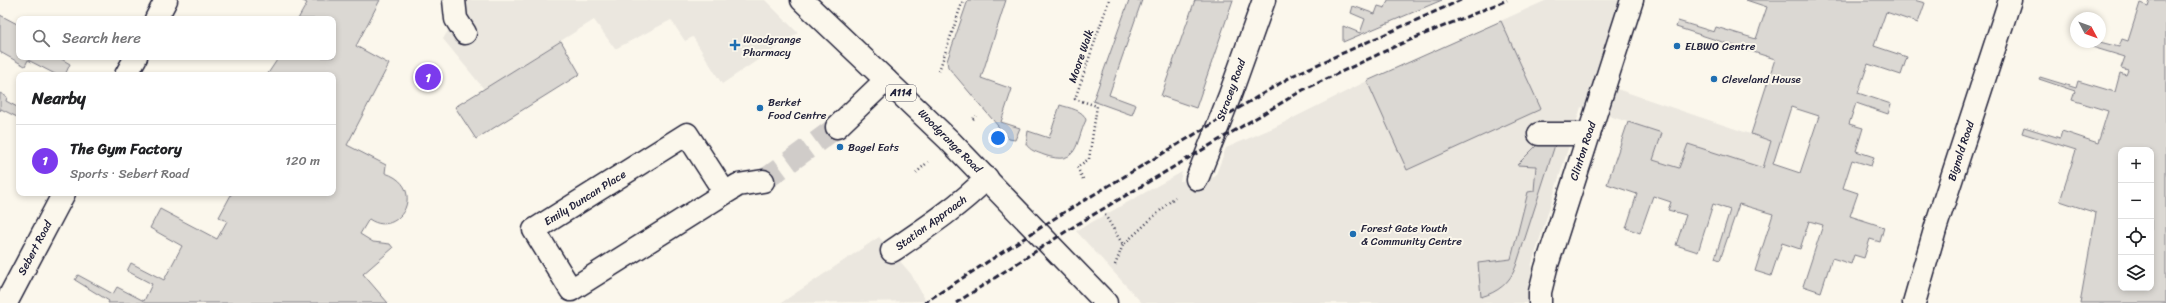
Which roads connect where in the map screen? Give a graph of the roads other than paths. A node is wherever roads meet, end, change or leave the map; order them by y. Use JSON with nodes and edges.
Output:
{"nodes":[{"id":1,"x":166,"y":0,"type":"edge"},
{"id":2,"x":454,"y":0,"type":"edge"},
{"id":3,"x":802,"y":0,"type":"edge"},
{"id":4,"x":1264,"y":0,"type":"edge"},
{"id":5,"x":1632,"y":0,"type":"edge"},
{"id":6,"x":2010,"y":0,"type":"edge"},
{"id":7,"x":158,"y":16,"type":"edge"},
{"id":8,"x":465,"y":33,"type":"dead end"},
{"id":9,"x":134,"y":60,"type":"edge"},
{"id":10,"x":128,"y":72,"type":"edge"},
{"id":11,"x":886,"y":80,"type":"junction"},
{"id":12,"x":837,"y":127,"type":"tunnel mouth"},
{"id":13,"x":1538,"y":134,"type":"dead end"},
{"id":14,"x":1589,"y":134,"type":"junction"},
{"id":15,"x":987,"y":178,"type":"junction"},
{"id":16,"x":1197,"y":179,"type":"road end"},
{"id":17,"x":763,"y":181,"type":"tunnel mouth"},
{"id":18,"x":725,"y":193,"type":"junction"},
{"id":19,"x":62,"y":196,"type":"edge"},
{"id":20,"x":892,"y":251,"type":"dead end"},
{"id":21,"x":6,"y":303,"type":"edge"},
{"id":22,"x":1106,"y":303,"type":"edge"},
{"id":23,"x":1540,"y":303,"type":"edge"},
{"id":24,"x":1914,"y":303,"type":"edge"}],
"edges":[{"from":1,"to":7,"type":"street"},
{"from":2,"to":8,"type":"street"},
{"from":3,"to":11,"type":"street","name":"Woodgrange Road","number":"A114"},
{"from":4,"to":16,"type":"street","name":"Stracey Road"},
{"from":5,"to":14,"type":"street","name":"Clinton Road"},
{"from":6,"to":24,"type":"street","name":"Bignold Road"},
{"from":9,"to":10,"type":"street"},
{"from":11,"to":12,"type":"street"},
{"from":11,"to":15,"type":"street","name":"Woodgrange Road","number":"A114"},
{"from":13,"to":14,"type":"street"},
{"from":14,"to":23,"type":"street","name":"Clinton Road"},
{"from":15,"to":20,"type":"street","name":"Station Approach"},
{"from":15,"to":22,"type":"street","name":"Woodgrange Road","number":"A114"},
{"from":17,"to":18,"type":"street","name":"Emily Duncan Place"},
{"from":18,"to":18,"type":"street","name":"Emily Duncan Place"},
{"from":19,"to":21,"type":"street","name":"Sebert Road"}]}
